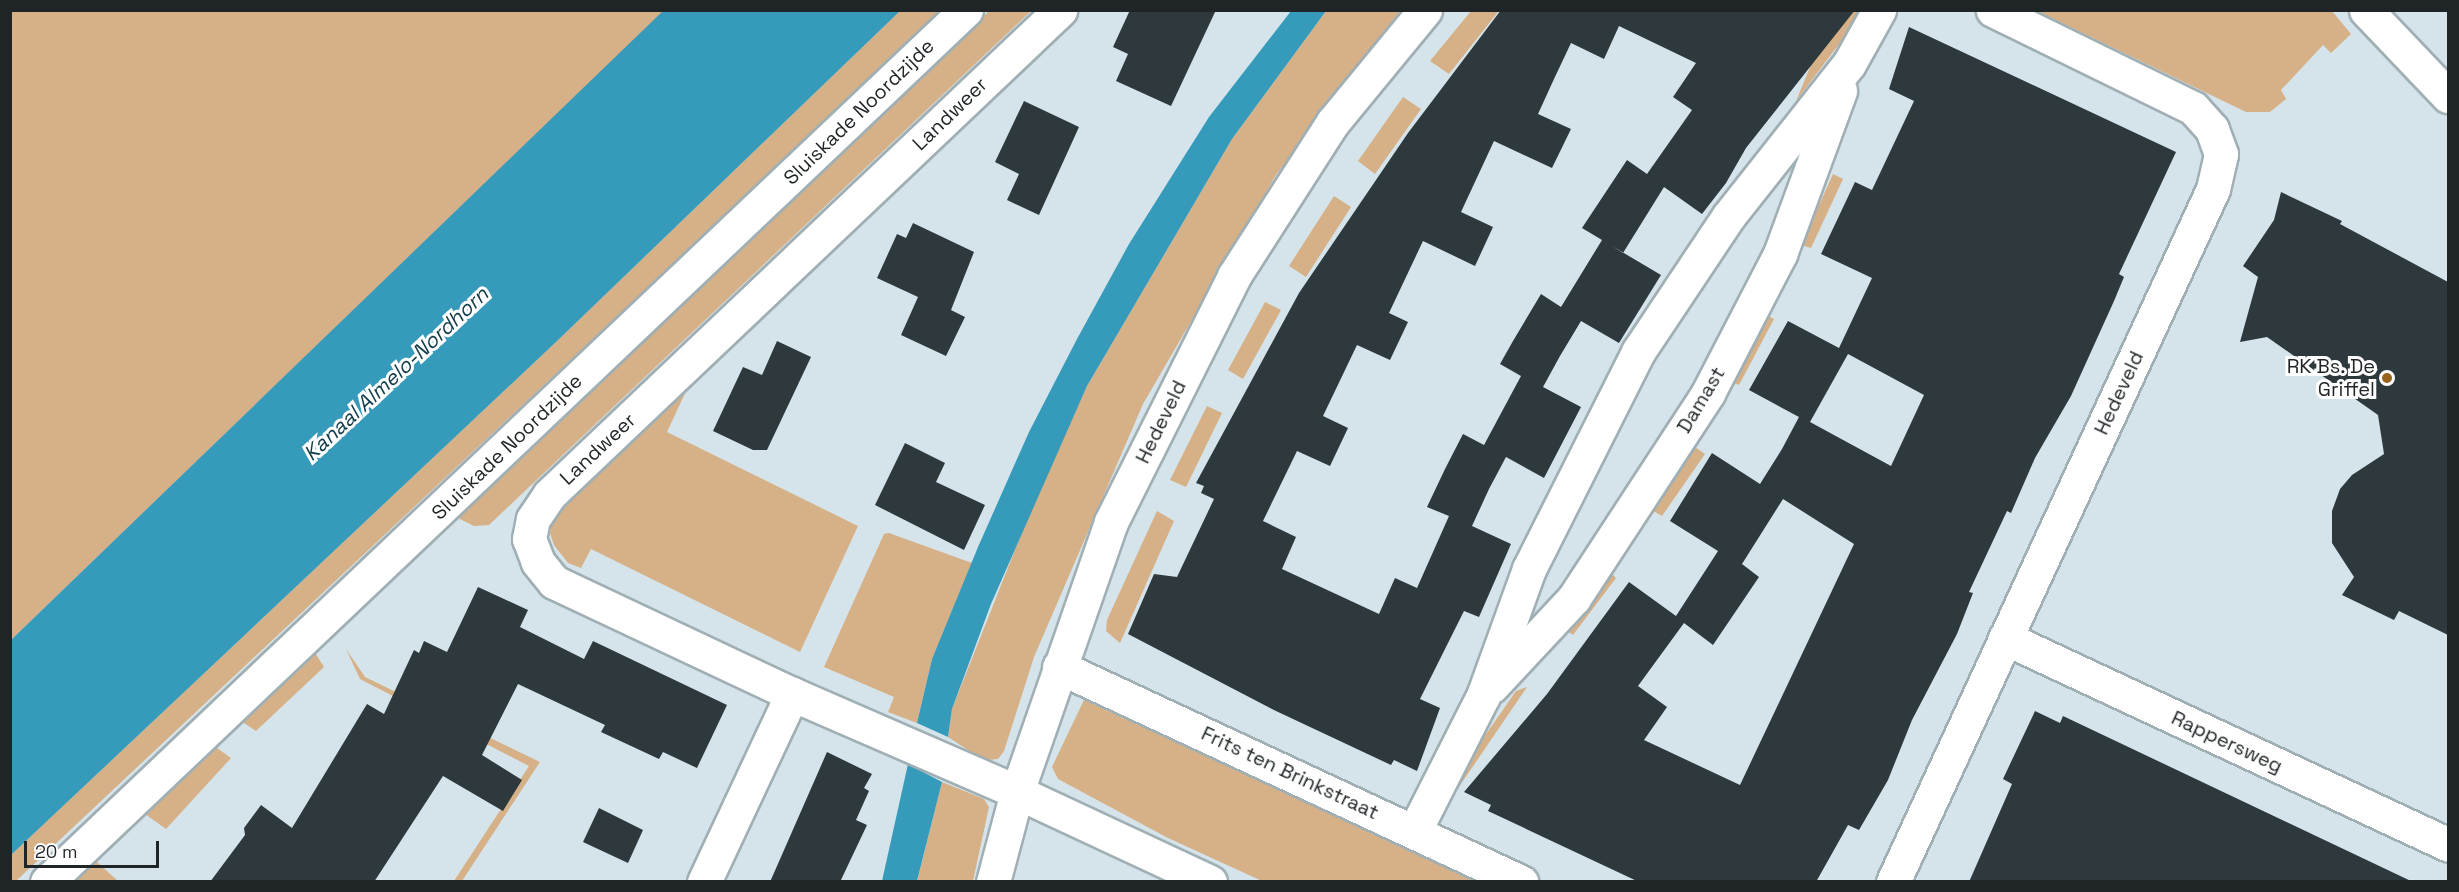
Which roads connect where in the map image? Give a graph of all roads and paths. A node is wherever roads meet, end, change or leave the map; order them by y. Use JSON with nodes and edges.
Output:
{"nodes":[{"id":1,"x":966,"y":10,"type":"edge"},
{"id":2,"x":1060,"y":10,"type":"edge"},
{"id":3,"x":1425,"y":10,"type":"edge"},
{"id":4,"x":1880,"y":10,"type":"edge"},
{"id":5,"x":1993,"y":10,"type":"edge"},
{"id":6,"x":2366,"y":10,"type":"edge"},
{"id":7,"x":1849,"y":64,"type":"junction"},
{"id":8,"x":2448,"y":96,"type":"edge"},
{"id":9,"x":2005,"y":638,"type":"junction"},
{"id":10,"x":1059,"y":667,"type":"junction"},
{"id":11,"x":792,"y":694,"type":"junction"},
{"id":12,"x":1483,"y":696,"type":"junction"},
{"id":13,"x":1017,"y":792,"type":"junction"},
{"id":14,"x":1415,"y":830,"type":"junction"},
{"id":15,"x":2448,"y":845,"type":"edge"},
{"id":16,"x":46,"y":882,"type":"edge"},
{"id":17,"x":704,"y":882,"type":"edge"},
{"id":18,"x":993,"y":882,"type":"edge"},
{"id":19,"x":1210,"y":882,"type":"edge"},
{"id":20,"x":1521,"y":882,"type":"edge"},
{"id":21,"x":1893,"y":882,"type":"edge"}],
"edges":[{"from":1,"to":16,"type":"street","name":"Sluiskade Noordzijde"},
{"from":2,"to":11,"type":"street","name":"Landweer"},
{"from":3,"to":10,"type":"street","name":"Hedeveld"},
{"from":4,"to":7,"type":"street","name":"Damast"},
{"from":5,"to":9,"type":"street","name":"Hedeveld"},
{"from":6,"to":8,"type":"street"},
{"from":7,"to":12,"type":"street","name":"Damast"},
{"from":7,"to":12,"type":"street","name":"Damast"},
{"from":9,"to":15,"type":"street","name":"Rappersweg"},
{"from":9,"to":21,"type":"street","name":"Hedeveld"},
{"from":10,"to":13,"type":"street","name":"Hedeveld"},
{"from":10,"to":14,"type":"street","name":"Frits ten Brinkstraat"},
{"from":11,"to":13,"type":"street"},
{"from":11,"to":17,"type":"street"},
{"from":12,"to":14,"type":"street","name":"Damast"},
{"from":13,"to":18,"type":"street","name":"Hedeveld"},
{"from":13,"to":19,"type":"street"},
{"from":14,"to":20,"type":"street","name":"Frits ten Brinkstraat"}]}
